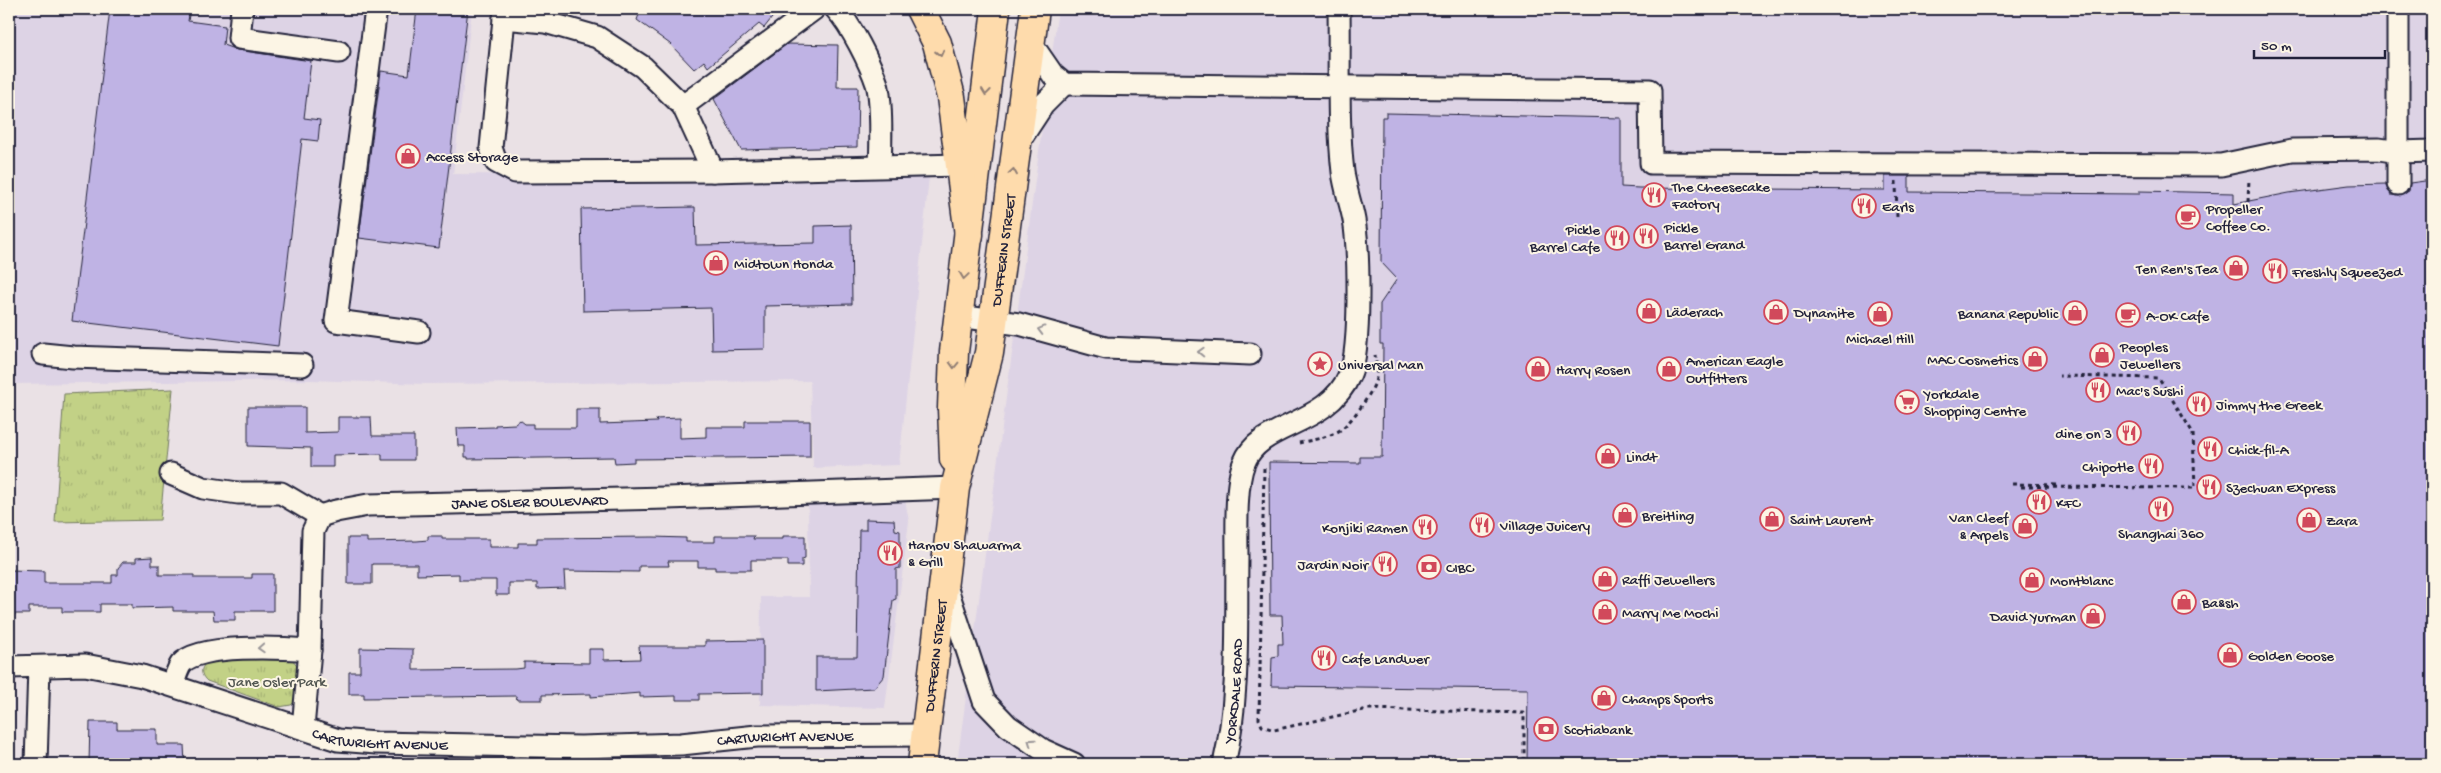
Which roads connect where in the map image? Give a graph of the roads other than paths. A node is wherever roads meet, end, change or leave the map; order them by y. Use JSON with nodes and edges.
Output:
{"nodes":[{"id":1,"x":242,"y":9,"type":"edge"},
{"id":2,"x":376,"y":9,"type":"edge"},
{"id":3,"x":814,"y":9,"type":"edge"},
{"id":4,"x":836,"y":9,"type":"edge"},
{"id":5,"x":920,"y":9,"type":"edge"},
{"id":6,"x":996,"y":9,"type":"edge"},
{"id":7,"x":1035,"y":9,"type":"edge"},
{"id":8,"x":1339,"y":9,"type":"edge"},
{"id":9,"x":2398,"y":9,"type":"edge"},
{"id":10,"x":505,"y":13,"type":"edge"},
{"id":11,"x":1032,"y":43,"type":"junction"},
{"id":12,"x":339,"y":52,"type":"dead end"},
{"id":13,"x":1064,"y":84,"type":"junction"},
{"id":14,"x":1340,"y":88,"type":"junction"},
{"id":15,"x":683,"y":106,"type":"junction"},
{"id":16,"x":1018,"y":144,"type":"junction"},
{"id":17,"x":2432,"y":151,"type":"edge"},
{"id":18,"x":2399,"y":152,"type":"junction"},
{"id":19,"x":960,"y":165,"type":"junction"},
{"id":20,"x":880,"y":166,"type":"junction"},
{"id":21,"x":712,"y":171,"type":"junction"},
{"id":22,"x":2398,"y":184,"type":"dead end"},
{"id":23,"x":970,"y":235,"type":"junction"},
{"id":24,"x":958,"y":316,"type":"junction"},
{"id":25,"x":993,"y":321,"type":"junction"},
{"id":26,"x":419,"y":332,"type":"dead end"},
{"id":27,"x":44,"y":354,"type":"dead end"},
{"id":28,"x":1250,"y":354,"type":"dead end"},
{"id":29,"x":302,"y":365,"type":"dead end"},
{"id":30,"x":171,"y":474,"type":"dead end"},
{"id":31,"x":955,"y":488,"type":"junction"},
{"id":32,"x":320,"y":516,"type":"junction"},
{"id":33,"x":944,"y":580,"type":"junction"},
{"id":34,"x":310,"y":650,"type":"junction"},
{"id":35,"x":9,"y":666,"type":"edge"},
{"id":36,"x":39,"y":667,"type":"junction"},
{"id":37,"x":172,"y":685,"type":"junction"},
{"id":38,"x":303,"y":728,"type":"junction"},
{"id":39,"x":924,"y":753,"type":"edge"},
{"id":40,"x":36,"y":764,"type":"edge"},
{"id":41,"x":1074,"y":764,"type":"edge"},
{"id":42,"x":1224,"y":764,"type":"edge"}],
"edges":[{"from":1,"to":12,"type":"street"},
{"from":2,"to":26,"type":"street"},
{"from":3,"to":15,"type":"street"},
{"from":4,"to":20,"type":"street"},
{"from":5,"to":19,"type":"main road","one_way":true},
{"from":6,"to":23,"type":"main road","name":"DUFFERIN STREET","one_way":true},
{"from":7,"to":11,"type":"main road","name":"DUFFERIN STREET"},
{"from":8,"to":14,"type":"street","name":"YORKDALE ROAD"},
{"from":9,"to":18,"type":"street"},
{"from":10,"to":15,"type":"street"},
{"from":10,"to":21,"type":"street"},
{"from":11,"to":13,"type":"street"},
{"from":11,"to":16,"type":"main road","name":"DUFFERIN STREET"},
{"from":13,"to":14,"type":"street"},
{"from":13,"to":16,"type":"street"},
{"from":14,"to":18,"type":"street"},
{"from":14,"to":42,"type":"street","name":"YORKDALE ROAD"},
{"from":15,"to":21,"type":"street"},
{"from":25,"to":16,"type":"main road","name":"DUFFERIN STREET","one_way":true},
{"from":17,"to":18,"type":"street"},
{"from":18,"to":22,"type":"street"},
{"from":19,"to":20,"type":"street"},
{"from":19,"to":23,"type":"main road"},
{"from":20,"to":21,"type":"street"},
{"from":23,"to":24,"type":"main road","name":"DUFFERIN STREET","one_way":true},
{"from":24,"to":25,"type":"street"},
{"from":24,"to":31,"type":"main road","name":"DUFFERIN STREET","one_way":true},
{"from":28,"to":25,"type":"street","one_way":true},
{"from":25,"to":31,"type":"main road","name":"DUFFERIN STREET"},
{"from":27,"to":29,"type":"street"},
{"from":30,"to":32,"type":"street"},
{"from":31,"to":32,"type":"street","name":"JANE OSLER BOULEVARD"},
{"from":31,"to":33,"type":"main road","name":"DUFFERIN STREET"},
{"from":32,"to":34,"type":"street"},
{"from":33,"to":39,"type":"main road","name":"DUFFERIN STREET"},
{"from":41,"to":33,"type":"street","one_way":true},
{"from":34,"to":37,"type":"street","one_way":true},
{"from":34,"to":38,"type":"street"},
{"from":35,"to":36,"type":"street","name":"CARTWRIGHT AVENUE"},
{"from":36,"to":37,"type":"street","name":"CARTWRIGHT AVENUE"},
{"from":36,"to":40,"type":"street"},
{"from":37,"to":38,"type":"street","name":"CARTWRIGHT AVENUE"},
{"from":38,"to":39,"type":"street","name":"CARTWRIGHT AVENUE"}]}
